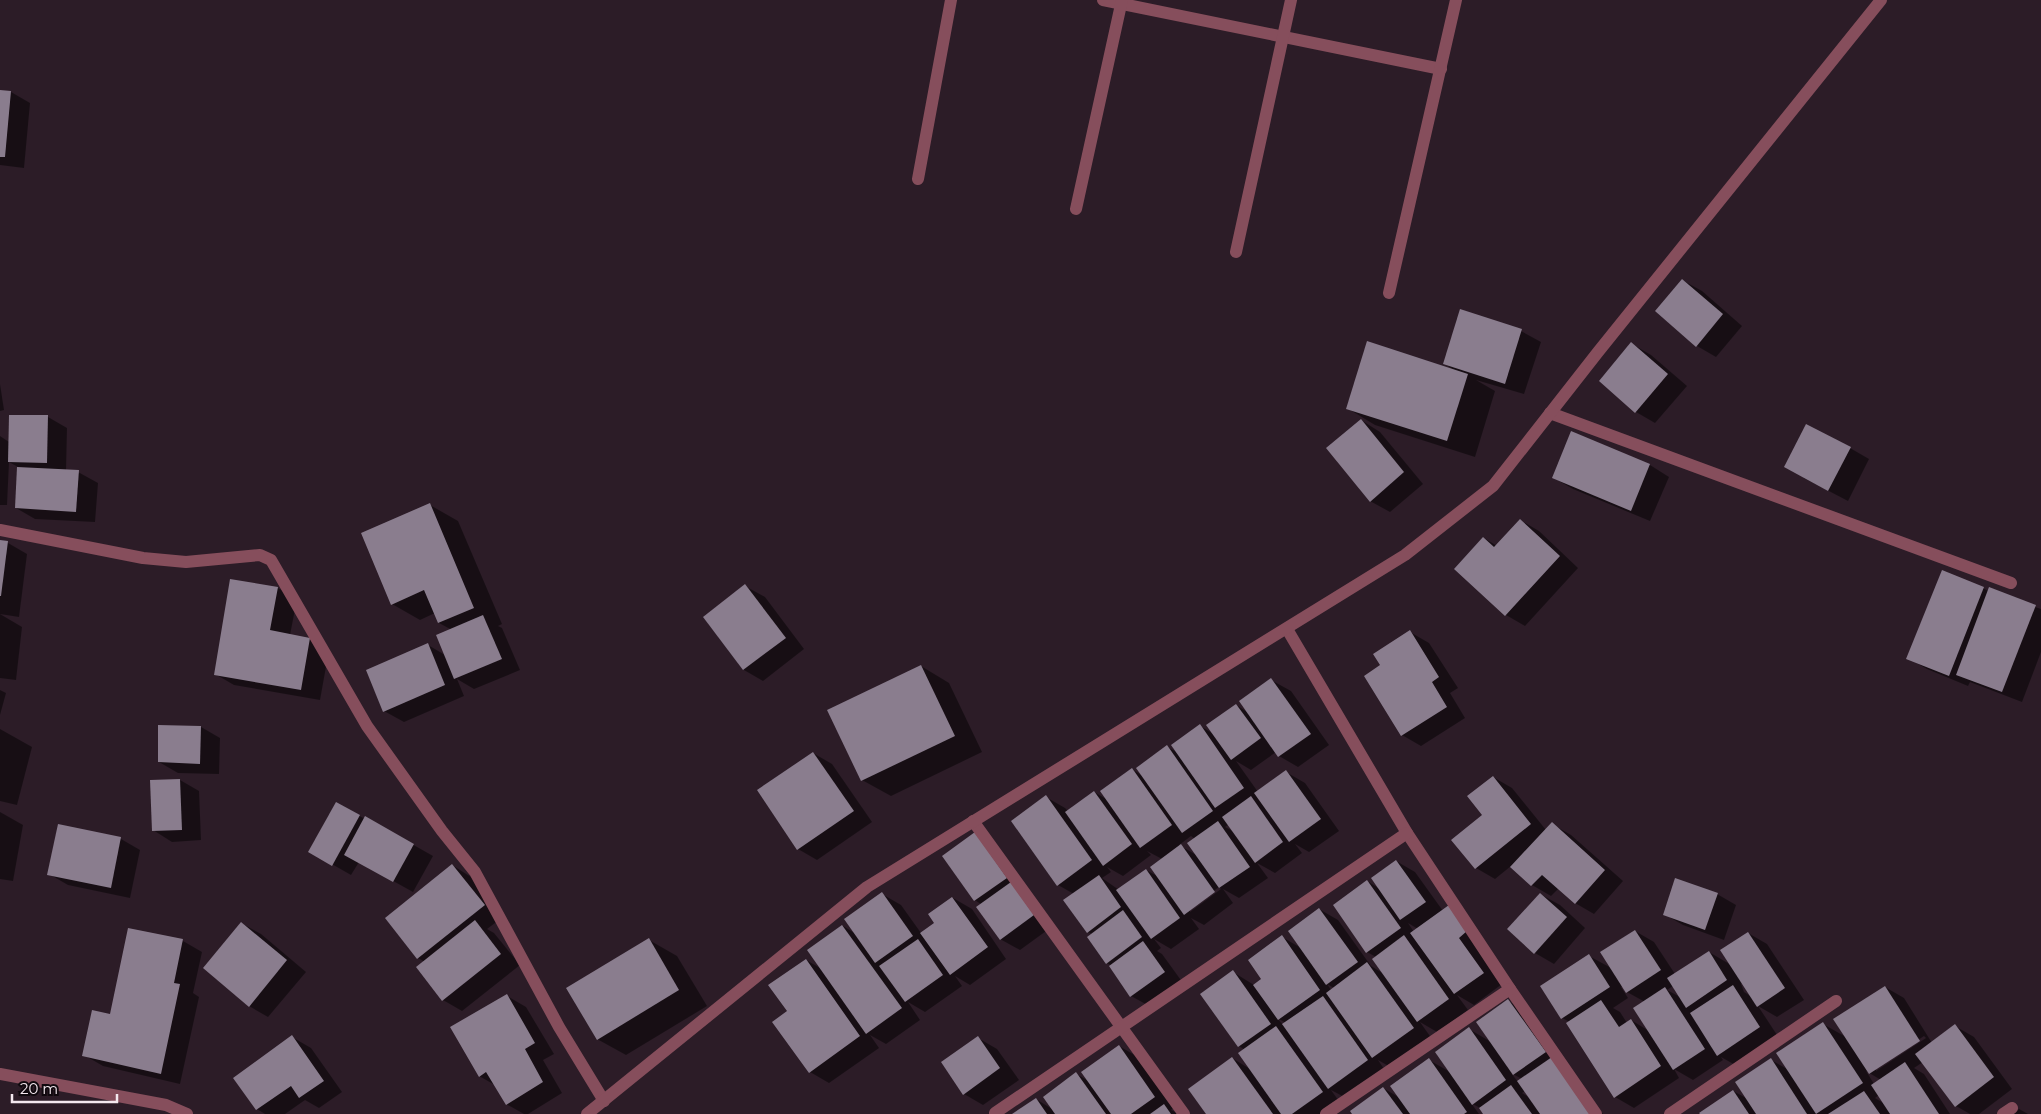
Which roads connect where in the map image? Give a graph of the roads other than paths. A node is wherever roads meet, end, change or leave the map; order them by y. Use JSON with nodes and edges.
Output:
{"nodes":[{"id":1,"x":951,"y":0,"type":"edge"},
{"id":2,"x":1103,"y":0,"type":"edge"},
{"id":3,"x":1291,"y":0,"type":"edge"},
{"id":4,"x":1456,"y":0,"type":"edge"},
{"id":5,"x":1881,"y":0,"type":"edge"},
{"id":6,"x":1121,"y":2,"type":"edge"},
{"id":7,"x":1283,"y":37,"type":"junction"},
{"id":8,"x":1441,"y":69,"type":"junction"},
{"id":9,"x":918,"y":179,"type":"dead end"},
{"id":10,"x":1076,"y":209,"type":"dead end"},
{"id":11,"x":1236,"y":252,"type":"dead end"},
{"id":12,"x":1389,"y":293,"type":"dead end"},
{"id":13,"x":1550,"y":413,"type":"junction"},
{"id":14,"x":0,"y":530,"type":"edge"},
{"id":15,"x":2011,"y":582,"type":"dead end"},
{"id":16,"x":1287,"y":629,"type":"junction"},
{"id":17,"x":973,"y":821,"type":"junction"},
{"id":18,"x":1407,"y":833,"type":"junction"},
{"id":19,"x":1510,"y":990,"type":"junction"},
{"id":20,"x":1836,"y":1001,"type":"dead end"},
{"id":21,"x":1121,"y":1026,"type":"junction"},
{"id":22,"x":0,"y":1074,"type":"edge"},
{"id":23,"x":604,"y":1101,"type":"junction"},
{"id":24,"x":591,"y":1113,"type":"edge"},
{"id":25,"x":995,"y":1113,"type":"edge"},
{"id":26,"x":187,"y":1114,"type":"edge"},
{"id":27,"x":1184,"y":1114,"type":"edge"},
{"id":28,"x":1326,"y":1114,"type":"edge"},
{"id":29,"x":1596,"y":1114,"type":"edge"},
{"id":30,"x":1670,"y":1114,"type":"edge"}],
"edges":[{"from":1,"to":9,"type":"street"},
{"from":2,"to":6,"type":"street"},
{"from":3,"to":7,"type":"street"},
{"from":4,"to":8,"type":"street"},
{"from":5,"to":13,"type":"street"},
{"from":6,"to":7,"type":"street"},
{"from":6,"to":10,"type":"street"},
{"from":7,"to":8,"type":"street"},
{"from":7,"to":11,"type":"street"},
{"from":8,"to":12,"type":"street"},
{"from":13,"to":15,"type":"street"},
{"from":13,"to":16,"type":"street"},
{"from":14,"to":23,"type":"street"},
{"from":16,"to":17,"type":"street"},
{"from":16,"to":18,"type":"street"},
{"from":17,"to":21,"type":"street"},
{"from":17,"to":23,"type":"street"},
{"from":18,"to":19,"type":"street"},
{"from":18,"to":21,"type":"street"},
{"from":19,"to":28,"type":"street"},
{"from":19,"to":29,"type":"street"},
{"from":20,"to":30,"type":"street"},
{"from":21,"to":25,"type":"street"},
{"from":21,"to":27,"type":"street"},
{"from":22,"to":26,"type":"street"},
{"from":23,"to":24,"type":"street"}]}
